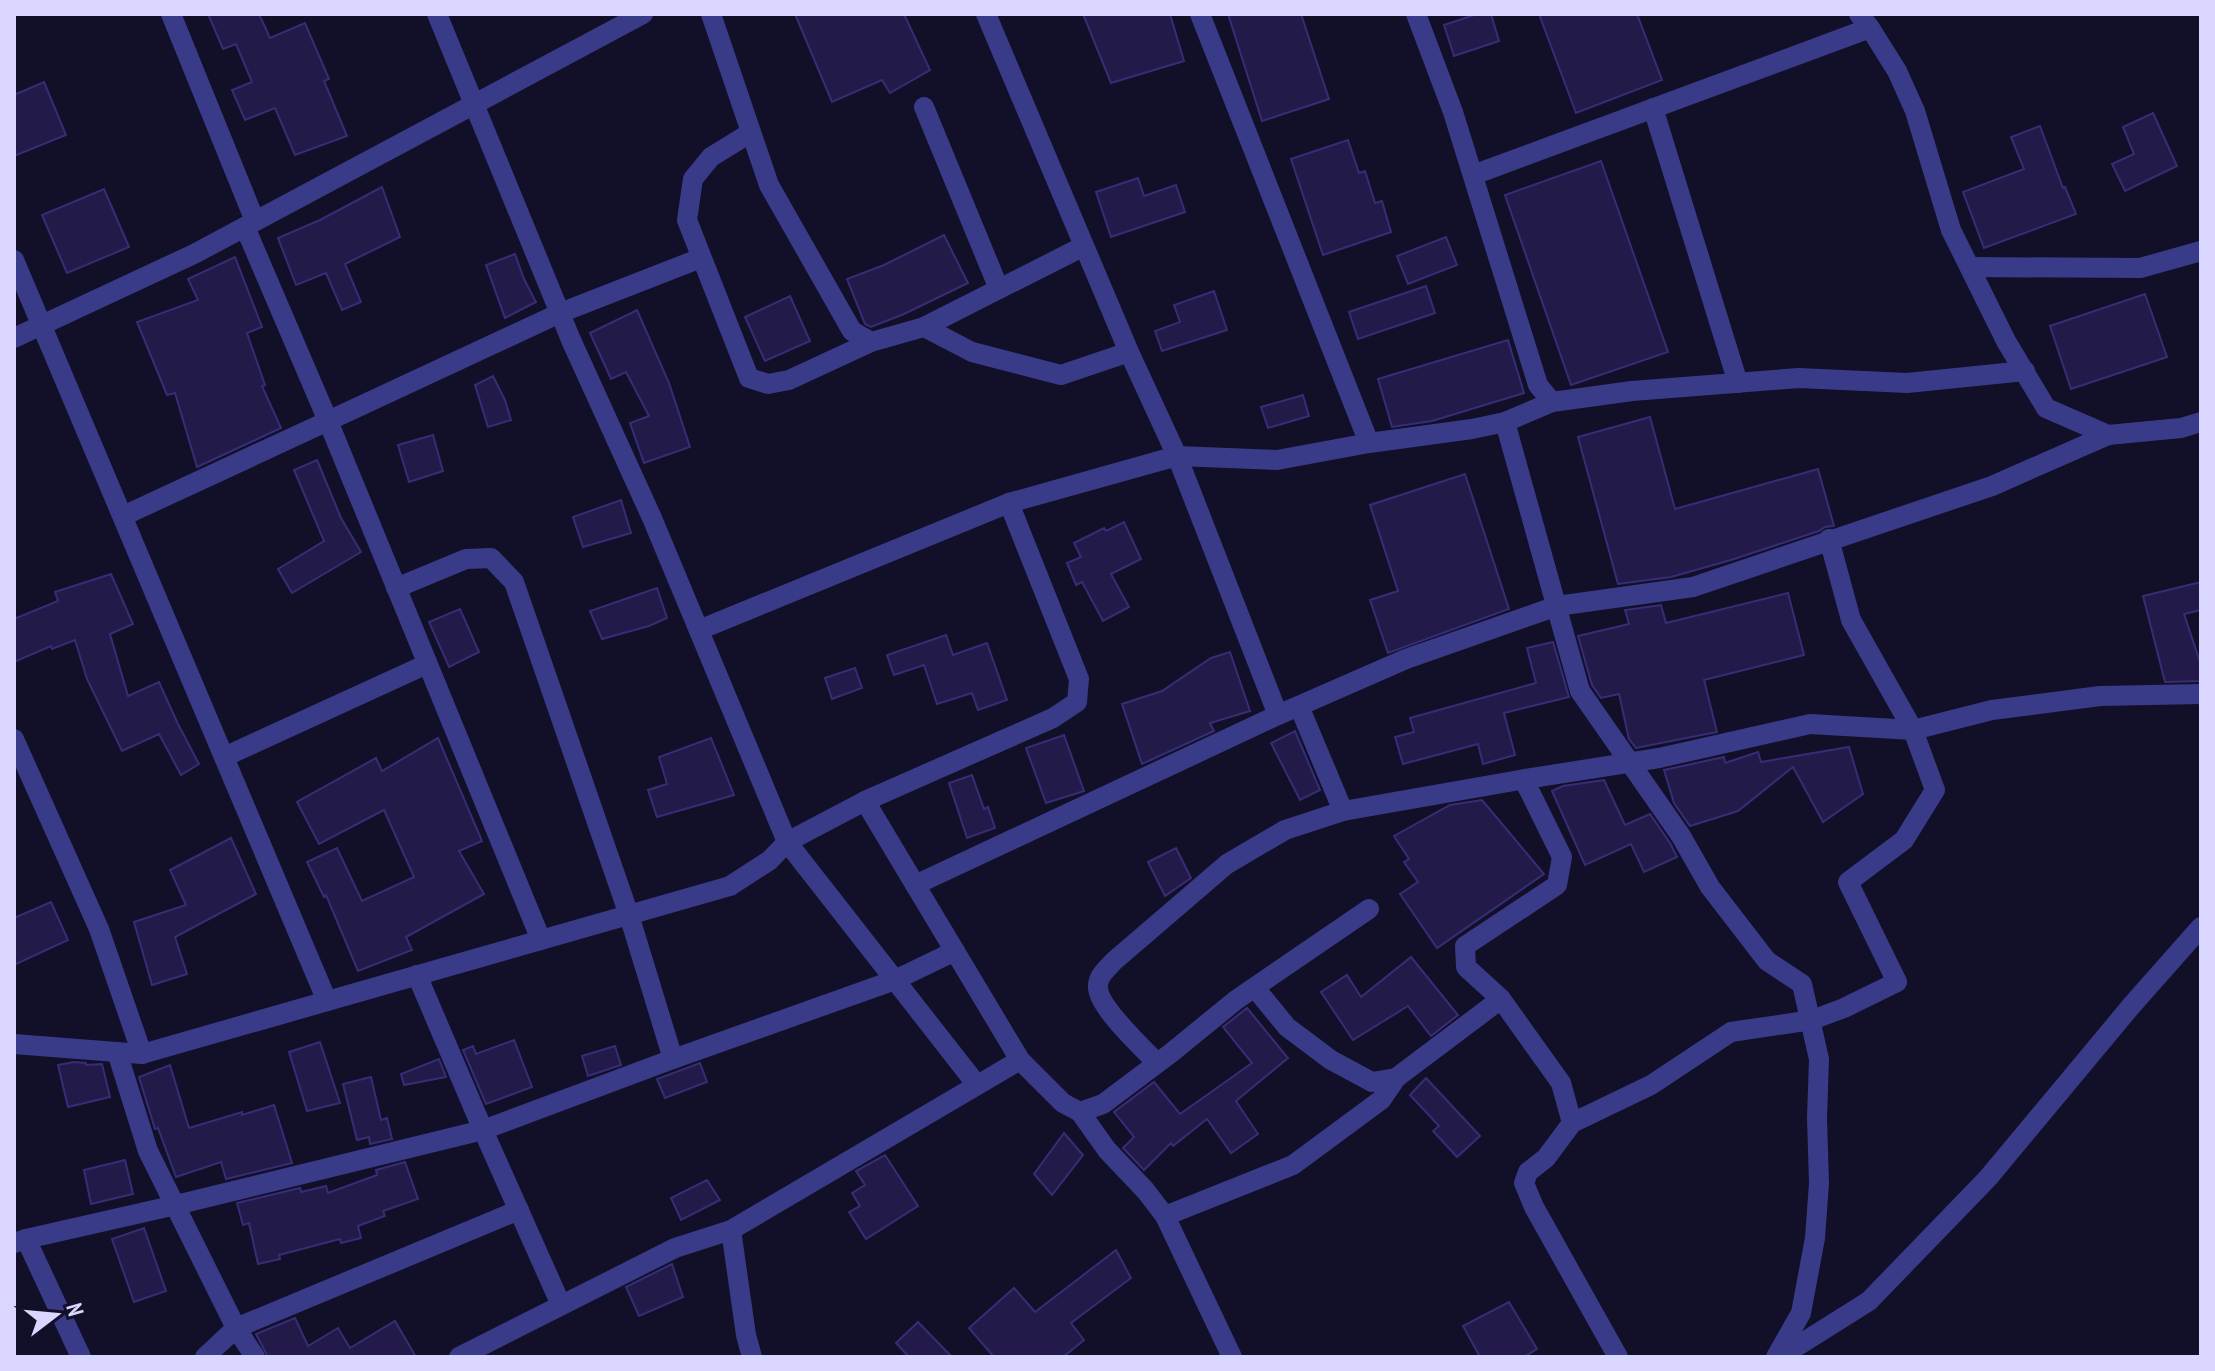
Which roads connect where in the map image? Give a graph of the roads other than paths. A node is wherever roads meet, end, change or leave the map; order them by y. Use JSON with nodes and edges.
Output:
{"nodes":[{"id":1,"x":171,"y":14,"type":"edge"},
{"id":2,"x":437,"y":14,"type":"edge"},
{"id":3,"x":643,"y":14,"type":"edge"},
{"id":4,"x":711,"y":14,"type":"edge"},
{"id":5,"x":986,"y":14,"type":"edge"},
{"id":6,"x":1200,"y":14,"type":"edge"},
{"id":7,"x":1416,"y":14,"type":"edge"},
{"id":8,"x":1864,"y":21,"type":"edge"},
{"id":9,"x":475,"y":104,"type":"junction"},
{"id":10,"x":924,"y":107,"type":"dead end"},
{"id":11,"x":1653,"y":108,"type":"junction"},
{"id":12,"x":750,"y":133,"type":"junction"},
{"id":13,"x":1473,"y":175,"type":"junction"},
{"id":14,"x":250,"y":224,"type":"junction"},
{"id":15,"x":1084,"y":246,"type":"junction"},
{"id":16,"x":2201,"y":251,"type":"edge"},
{"id":17,"x":701,"y":258,"type":"junction"},
{"id":18,"x":14,"y":260,"type":"edge"},
{"id":19,"x":1970,"y":267,"type":"junction"},
{"id":20,"x":999,"y":289,"type":"junction"},
{"id":21,"x":560,"y":313,"type":"junction"},
{"id":22,"x":43,"y":324,"type":"junction"},
{"id":23,"x":924,"y":327,"type":"junction"},
{"id":24,"x":14,"y":338,"type":"edge"},
{"id":25,"x":871,"y":342,"type":"junction"},
{"id":26,"x":1129,"y":352,"type":"junction"},
{"id":27,"x":2025,"y":371,"type":"junction"},
{"id":28,"x":1738,"y":383,"type":"junction"},
{"id":29,"x":1552,"y":402,"type":"junction"},
{"id":30,"x":328,"y":421,"type":"junction"},
{"id":31,"x":1505,"y":422,"type":"junction"},
{"id":32,"x":2201,"y":422,"type":"edge"},
{"id":33,"x":2108,"y":435,"type":"junction"},
{"id":34,"x":1369,"y":443,"type":"junction"},
{"id":35,"x":1177,"y":456,"type":"junction"},
{"id":36,"x":1009,"y":503,"type":"junction"},
{"id":37,"x":123,"y":516,"type":"junction"},
{"id":38,"x":1829,"y":539,"type":"junction"},
{"id":39,"x":396,"y":588,"type":"junction"},
{"id":40,"x":1557,"y":606,"type":"junction"},
{"id":41,"x":699,"y":630,"type":"junction"},
{"id":42,"x":427,"y":664,"type":"junction"},
{"id":43,"x":2201,"y":694,"type":"edge"},
{"id":44,"x":1299,"y":706,"type":"junction"},
{"id":45,"x":1278,"y":715,"type":"junction"},
{"id":46,"x":1913,"y":730,"type":"junction"},
{"id":47,"x":14,"y":739,"type":"edge"},
{"id":48,"x":224,"y":757,"type":"junction"},
{"id":49,"x":1631,"y":763,"type":"junction"},
{"id":50,"x":1525,"y":779,"type":"junction"},
{"id":51,"x":865,"y":801,"type":"junction"},
{"id":52,"x":1343,"y":811,"type":"junction"},
{"id":53,"x":787,"y":842,"type":"junction"},
{"id":54,"x":915,"y":885,"type":"junction"},
{"id":55,"x":1369,"y":909,"type":"dead end"},
{"id":56,"x":629,"y":915,"type":"junction"},
{"id":57,"x":2201,"y":927,"type":"edge"},
{"id":58,"x":541,"y":940,"type":"junction"},
{"id":59,"x":955,"y":951,"type":"junction"},
{"id":60,"x":417,"y":975,"type":"junction"},
{"id":61,"x":895,"y":980,"type":"junction"},
{"id":62,"x":1255,"y":988,"type":"junction"},
{"id":63,"x":1501,"y":999,"type":"junction"},
{"id":64,"x":327,"y":1001,"type":"junction"},
{"id":65,"x":1812,"y":1020,"type":"junction"},
{"id":66,"x":14,"y":1044,"type":"edge"},
{"id":67,"x":117,"y":1052,"type":"junction"},
{"id":68,"x":142,"y":1054,"type":"junction"},
{"id":69,"x":673,"y":1059,"type":"junction"},
{"id":70,"x":1020,"y":1060,"type":"junction"},
{"id":71,"x":1157,"y":1063,"type":"junction"},
{"id":72,"x":1396,"y":1078,"type":"junction"},
{"id":73,"x":977,"y":1085,"type":"junction"},
{"id":74,"x":1080,"y":1112,"type":"junction"},
{"id":75,"x":1572,"y":1123,"type":"junction"},
{"id":76,"x":483,"y":1130,"type":"junction"},
{"id":77,"x":176,"y":1205,"type":"junction"},
{"id":78,"x":519,"y":1210,"type":"junction"},
{"id":79,"x":1165,"y":1216,"type":"junction"},
{"id":80,"x":731,"y":1230,"type":"junction"},
{"id":81,"x":20,"y":1241,"type":"edge"},
{"id":82,"x":561,"y":1305,"type":"junction"},
{"id":83,"x":236,"y":1328,"type":"junction"},
{"id":84,"x":81,"y":1357,"type":"edge"},
{"id":85,"x":205,"y":1357,"type":"edge"},
{"id":86,"x":255,"y":1357,"type":"edge"},
{"id":87,"x":459,"y":1357,"type":"edge"},
{"id":88,"x":752,"y":1357,"type":"edge"},
{"id":89,"x":1232,"y":1357,"type":"edge"},
{"id":90,"x":1618,"y":1357,"type":"edge"},
{"id":91,"x":1778,"y":1357,"type":"edge"}],
"edges":[{"from":1,"to":14,"type":"street"},
{"from":2,"to":9,"type":"street"},
{"from":3,"to":9,"type":"street"},
{"from":4,"to":12,"type":"street"},
{"from":5,"to":15,"type":"street"},
{"from":6,"to":34,"type":"street"},
{"from":7,"to":13,"type":"street"},
{"from":8,"to":11,"type":"street"},
{"from":8,"to":19,"type":"street"},
{"from":9,"to":14,"type":"street"},
{"from":9,"to":21,"type":"street"},
{"from":10,"to":20,"type":"street"},
{"from":11,"to":13,"type":"street"},
{"from":11,"to":28,"type":"street"},
{"from":12,"to":17,"type":"street"},
{"from":12,"to":25,"type":"street"},
{"from":13,"to":29,"type":"street"},
{"from":14,"to":22,"type":"street"},
{"from":14,"to":30,"type":"street"},
{"from":15,"to":20,"type":"street"},
{"from":15,"to":26,"type":"street"},
{"from":16,"to":19,"type":"street"},
{"from":17,"to":21,"type":"street"},
{"from":17,"to":25,"type":"street"},
{"from":18,"to":22,"type":"street"},
{"from":19,"to":27,"type":"street"},
{"from":20,"to":23,"type":"street"},
{"from":21,"to":30,"type":"street"},
{"from":21,"to":41,"type":"street"},
{"from":22,"to":24,"type":"street"},
{"from":22,"to":37,"type":"street"},
{"from":23,"to":25,"type":"street"},
{"from":23,"to":26,"type":"street"},
{"from":26,"to":35,"type":"street"},
{"from":27,"to":28,"type":"street"},
{"from":27,"to":33,"type":"street"},
{"from":28,"to":29,"type":"street"},
{"from":29,"to":31,"type":"street"},
{"from":30,"to":37,"type":"street"},
{"from":30,"to":39,"type":"street"},
{"from":31,"to":34,"type":"street"},
{"from":31,"to":40,"type":"street"},
{"from":32,"to":33,"type":"street"},
{"from":33,"to":38,"type":"street"},
{"from":34,"to":35,"type":"street"},
{"from":35,"to":36,"type":"street"},
{"from":35,"to":45,"type":"street"},
{"from":36,"to":41,"type":"street"},
{"from":36,"to":51,"type":"street"},
{"from":37,"to":48,"type":"street"},
{"from":38,"to":40,"type":"street"},
{"from":38,"to":46,"type":"street"},
{"from":39,"to":42,"type":"street"},
{"from":39,"to":56,"type":"street"},
{"from":40,"to":44,"type":"street"},
{"from":40,"to":49,"type":"street"},
{"from":41,"to":53,"type":"street"},
{"from":42,"to":48,"type":"street"},
{"from":42,"to":58,"type":"street"},
{"from":43,"to":46,"type":"street"},
{"from":44,"to":45,"type":"street"},
{"from":44,"to":52,"type":"street"},
{"from":45,"to":54,"type":"street"},
{"from":46,"to":49,"type":"street"},
{"from":46,"to":65,"type":"street"},
{"from":47,"to":68,"type":"street"},
{"from":48,"to":64,"type":"street"},
{"from":49,"to":50,"type":"street"},
{"from":49,"to":65,"type":"street"},
{"from":50,"to":52,"type":"street"},
{"from":50,"to":63,"type":"street"},
{"from":51,"to":53,"type":"street"},
{"from":51,"to":54,"type":"street"},
{"from":52,"to":71,"type":"street"},
{"from":53,"to":56,"type":"street"},
{"from":53,"to":61,"type":"street"},
{"from":54,"to":59,"type":"street"},
{"from":55,"to":62,"type":"street"},
{"from":56,"to":58,"type":"street"},
{"from":56,"to":69,"type":"street"},
{"from":57,"to":91,"type":"street"},
{"from":58,"to":60,"type":"street"},
{"from":59,"to":61,"type":"street"},
{"from":59,"to":70,"type":"street"},
{"from":60,"to":64,"type":"street"},
{"from":60,"to":76,"type":"street"},
{"from":61,"to":69,"type":"street"},
{"from":61,"to":73,"type":"street"},
{"from":62,"to":71,"type":"street"},
{"from":62,"to":72,"type":"street"},
{"from":63,"to":72,"type":"street"},
{"from":63,"to":75,"type":"street"},
{"from":64,"to":68,"type":"street"},
{"from":65,"to":75,"type":"street"},
{"from":65,"to":91,"type":"street"},
{"from":66,"to":67,"type":"street"},
{"from":67,"to":68,"type":"street"},
{"from":67,"to":77,"type":"street"},
{"from":69,"to":76,"type":"street"},
{"from":70,"to":73,"type":"street"},
{"from":70,"to":74,"type":"street"},
{"from":71,"to":74,"type":"street"},
{"from":72,"to":79,"type":"street"},
{"from":73,"to":80,"type":"street"},
{"from":74,"to":79,"type":"street"},
{"from":75,"to":90,"type":"street"},
{"from":76,"to":77,"type":"street"},
{"from":76,"to":78,"type":"street"},
{"from":77,"to":81,"type":"street"},
{"from":77,"to":83,"type":"street"},
{"from":78,"to":82,"type":"street"},
{"from":78,"to":83,"type":"street"},
{"from":79,"to":89,"type":"street"},
{"from":80,"to":82,"type":"street"},
{"from":80,"to":88,"type":"street"},
{"from":81,"to":84,"type":"street"},
{"from":82,"to":87,"type":"street"},
{"from":83,"to":85,"type":"street"},
{"from":83,"to":86,"type":"street"}]}
